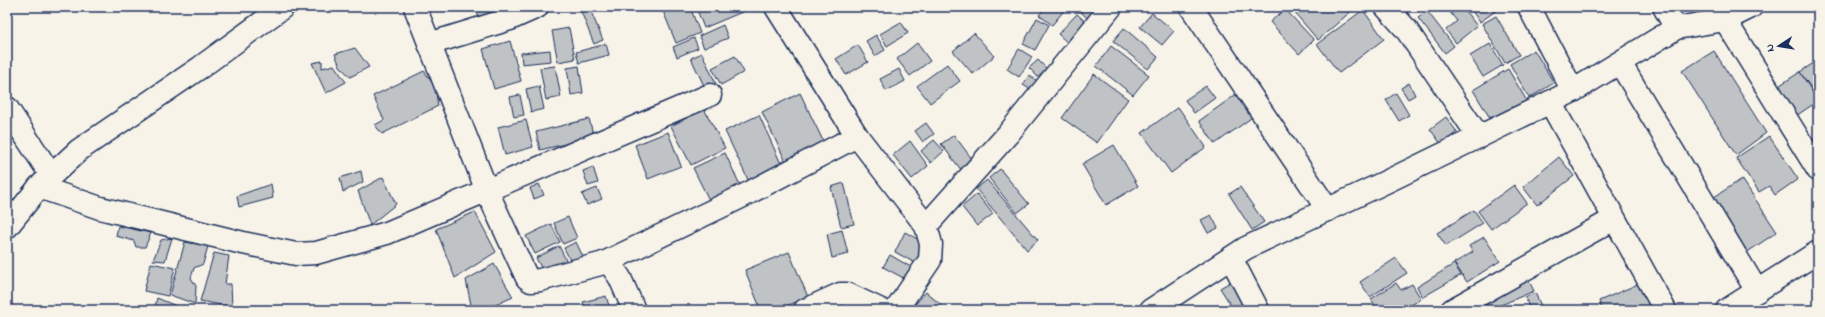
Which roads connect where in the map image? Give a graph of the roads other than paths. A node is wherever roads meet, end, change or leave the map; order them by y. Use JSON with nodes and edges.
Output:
{"nodes":[{"id":1,"x":283,"y":7,"type":"edge"},
{"id":2,"x":415,"y":7,"type":"edge"},
{"id":3,"x":537,"y":7,"type":"edge"},
{"id":4,"x":776,"y":7,"type":"edge"},
{"id":5,"x":1111,"y":7,"type":"edge"},
{"id":6,"x":1191,"y":7,"type":"edge"},
{"id":7,"x":1386,"y":7,"type":"edge"},
{"id":8,"x":1529,"y":7,"type":"edge"},
{"id":9,"x":1664,"y":7,"type":"edge"},
{"id":10,"x":1751,"y":7,"type":"edge"},
{"id":11,"x":1725,"y":20,"type":"junction"},
{"id":12,"x":1676,"y":28,"type":"junction"},
{"id":13,"x":429,"y":44,"type":"junction"},
{"id":14,"x":1620,"y":62,"type":"junction"},
{"id":15,"x":1573,"y":91,"type":"junction"},
{"id":16,"x":710,"y":95,"type":"dead end"},
{"id":17,"x":1550,"y":102,"type":"junction"},
{"id":18,"x":7,"y":108,"type":"edge"},
{"id":19,"x":857,"y":136,"type":"junction"},
{"id":20,"x":1479,"y":137,"type":"junction"},
{"id":21,"x":1818,"y":170,"type":"edge"},
{"id":22,"x":45,"y":181,"type":"junction"},
{"id":23,"x":487,"y":191,"type":"junction"},
{"id":24,"x":1328,"y":210,"type":"junction"},
{"id":25,"x":1614,"y":219,"type":"junction"},
{"id":26,"x":926,"y":226,"type":"junction"},
{"id":27,"x":7,"y":227,"type":"edge"},
{"id":28,"x":1818,"y":252,"type":"edge"},
{"id":29,"x":1231,"y":258,"type":"junction"},
{"id":30,"x":604,"y":263,"type":"junction"},
{"id":31,"x":1757,"y":290,"type":"junction"},
{"id":32,"x":634,"y":310,"type":"edge"},
{"id":33,"x":805,"y":310,"type":"edge"},
{"id":34,"x":881,"y":310,"type":"edge"},
{"id":35,"x":896,"y":310,"type":"edge"},
{"id":36,"x":1152,"y":310,"type":"edge"},
{"id":37,"x":1258,"y":310,"type":"edge"},
{"id":38,"x":1452,"y":310,"type":"edge"},
{"id":39,"x":1665,"y":310,"type":"edge"},
{"id":40,"x":1727,"y":310,"type":"edge"}],
"edges":[{"from":1,"to":22,"type":"street"},
{"from":2,"to":13,"type":"street"},
{"from":3,"to":13,"type":"street"},
{"from":4,"to":19,"type":"street"},
{"from":5,"to":26,"type":"street"},
{"from":6,"to":24,"type":"street"},
{"from":7,"to":20,"type":"street"},
{"from":8,"to":15,"type":"street"},
{"from":9,"to":12,"type":"street"},
{"from":10,"to":11,"type":"street"},
{"from":11,"to":12,"type":"street"},
{"from":11,"to":21,"type":"street"},
{"from":12,"to":14,"type":"street"},
{"from":13,"to":23,"type":"street"},
{"from":14,"to":15,"type":"street"},
{"from":14,"to":31,"type":"street"},
{"from":15,"to":17,"type":"street"},
{"from":16,"to":23,"type":"street"},
{"from":17,"to":20,"type":"street"},
{"from":17,"to":25,"type":"street"},
{"from":18,"to":22,"type":"street"},
{"from":19,"to":26,"type":"street"},
{"from":19,"to":30,"type":"street"},
{"from":20,"to":24,"type":"street"},
{"from":22,"to":23,"type":"street"},
{"from":22,"to":27,"type":"street"},
{"from":23,"to":30,"type":"street"},
{"from":24,"to":29,"type":"street"},
{"from":25,"to":38,"type":"street"},
{"from":25,"to":39,"type":"street"},
{"from":26,"to":35,"type":"street"},
{"from":28,"to":31,"type":"street"},
{"from":29,"to":36,"type":"street"},
{"from":29,"to":37,"type":"street"},
{"from":30,"to":32,"type":"street"},
{"from":31,"to":40,"type":"street"},
{"from":33,"to":34,"type":"street"}]}
